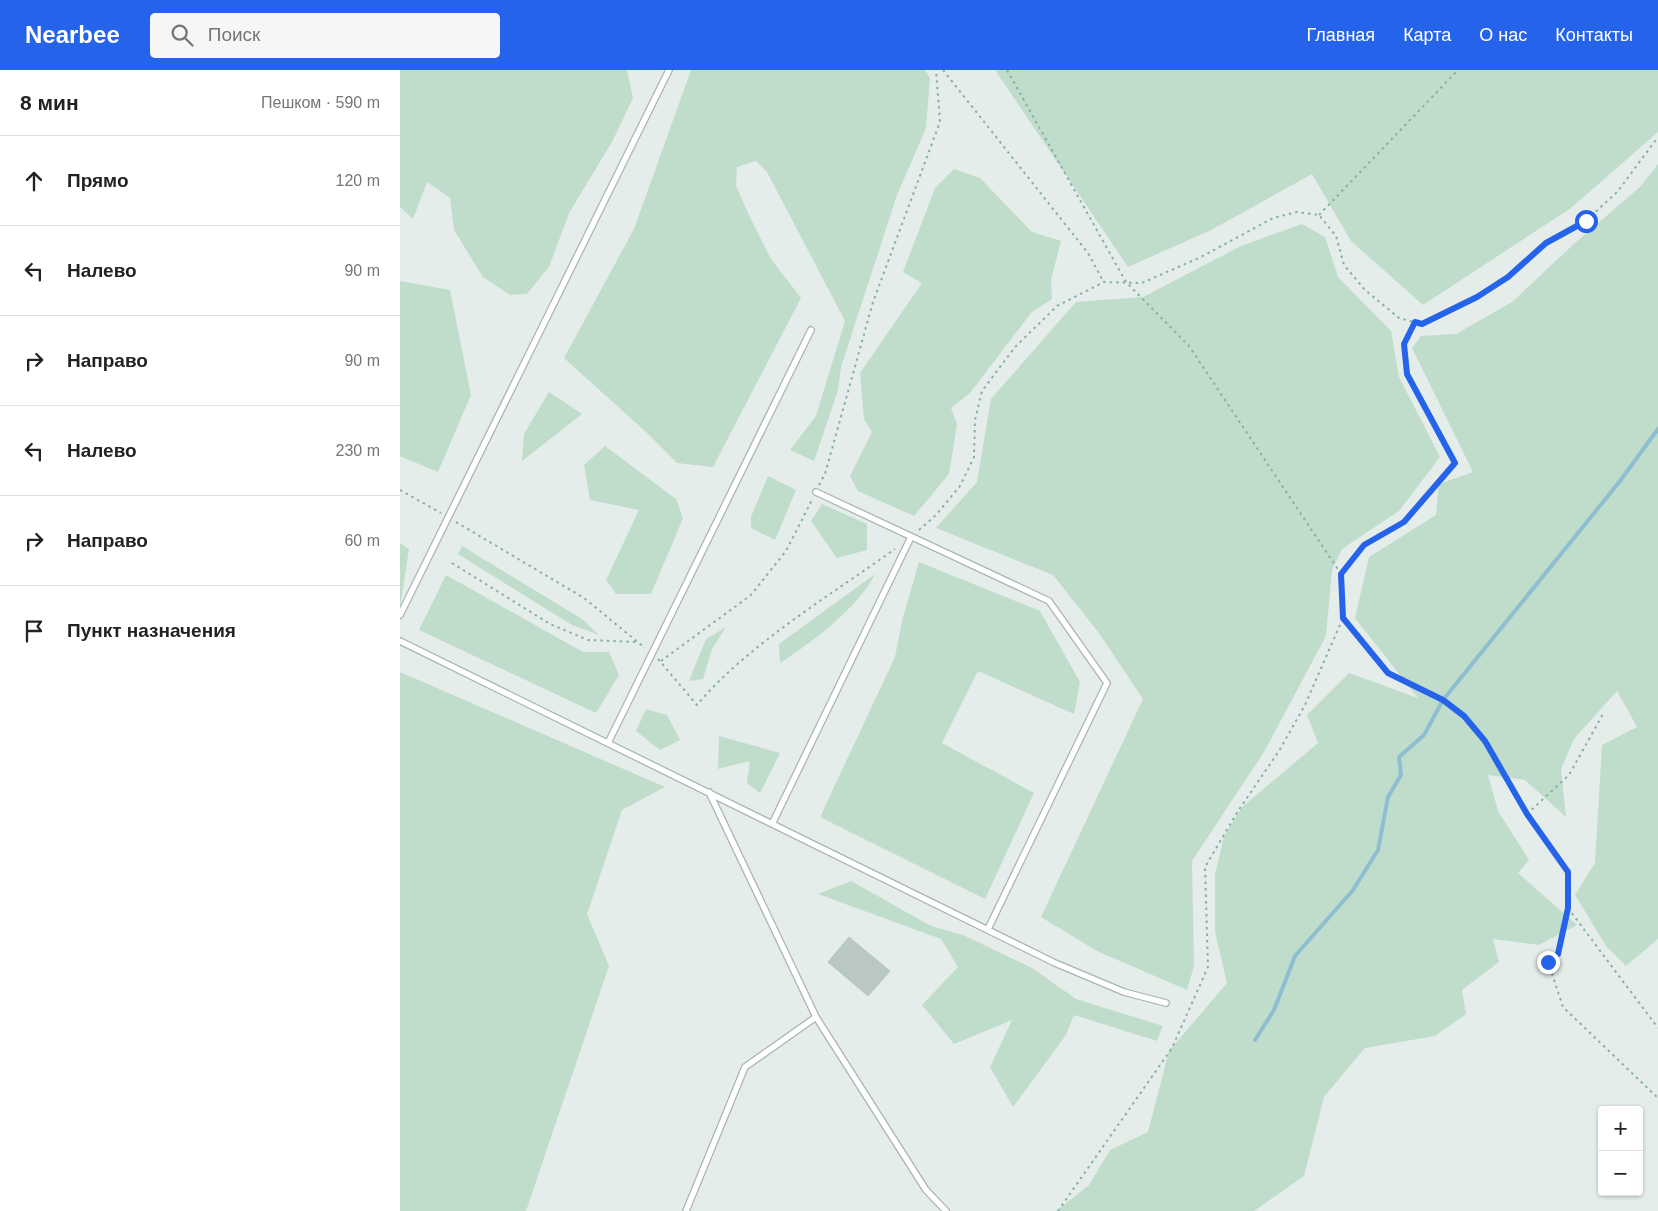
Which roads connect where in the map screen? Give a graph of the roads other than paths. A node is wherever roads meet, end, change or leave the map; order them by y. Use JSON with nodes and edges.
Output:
{"nodes":[{"id":1,"x":669,"y":70,"type":"edge"},
{"id":2,"x":811,"y":330,"type":"dead end"},
{"id":3,"x":816,"y":492,"type":"road end"},
{"id":4,"x":911,"y":537,"type":"junction"},
{"id":5,"x":400,"y":615,"type":"edge"},
{"id":6,"x":400,"y":641,"type":"edge"},
{"id":7,"x":608,"y":743,"type":"junction"},
{"id":8,"x":709,"y":792,"type":"junction"},
{"id":9,"x":773,"y":822,"type":"junction"},
{"id":10,"x":988,"y":929,"type":"junction"},
{"id":11,"x":1166,"y":1003,"type":"dead end"},
{"id":12,"x":816,"y":1017,"type":"junction"},
{"id":13,"x":686,"y":1211,"type":"edge"},
{"id":14,"x":946,"y":1211,"type":"edge"}],
"edges":[{"from":1,"to":5,"type":"lane"},
{"from":2,"to":7,"type":"lane"},
{"from":3,"to":4,"type":"lane"},
{"from":4,"to":9,"type":"lane"},
{"from":4,"to":10,"type":"lane"},
{"from":6,"to":7,"type":"lane"},
{"from":7,"to":8,"type":"lane"},
{"from":8,"to":9,"type":"lane"},
{"from":8,"to":12,"type":"lane"},
{"from":9,"to":10,"type":"lane"},
{"from":10,"to":11,"type":"lane"},
{"from":12,"to":13,"type":"lane"},
{"from":12,"to":14,"type":"lane"}]}
